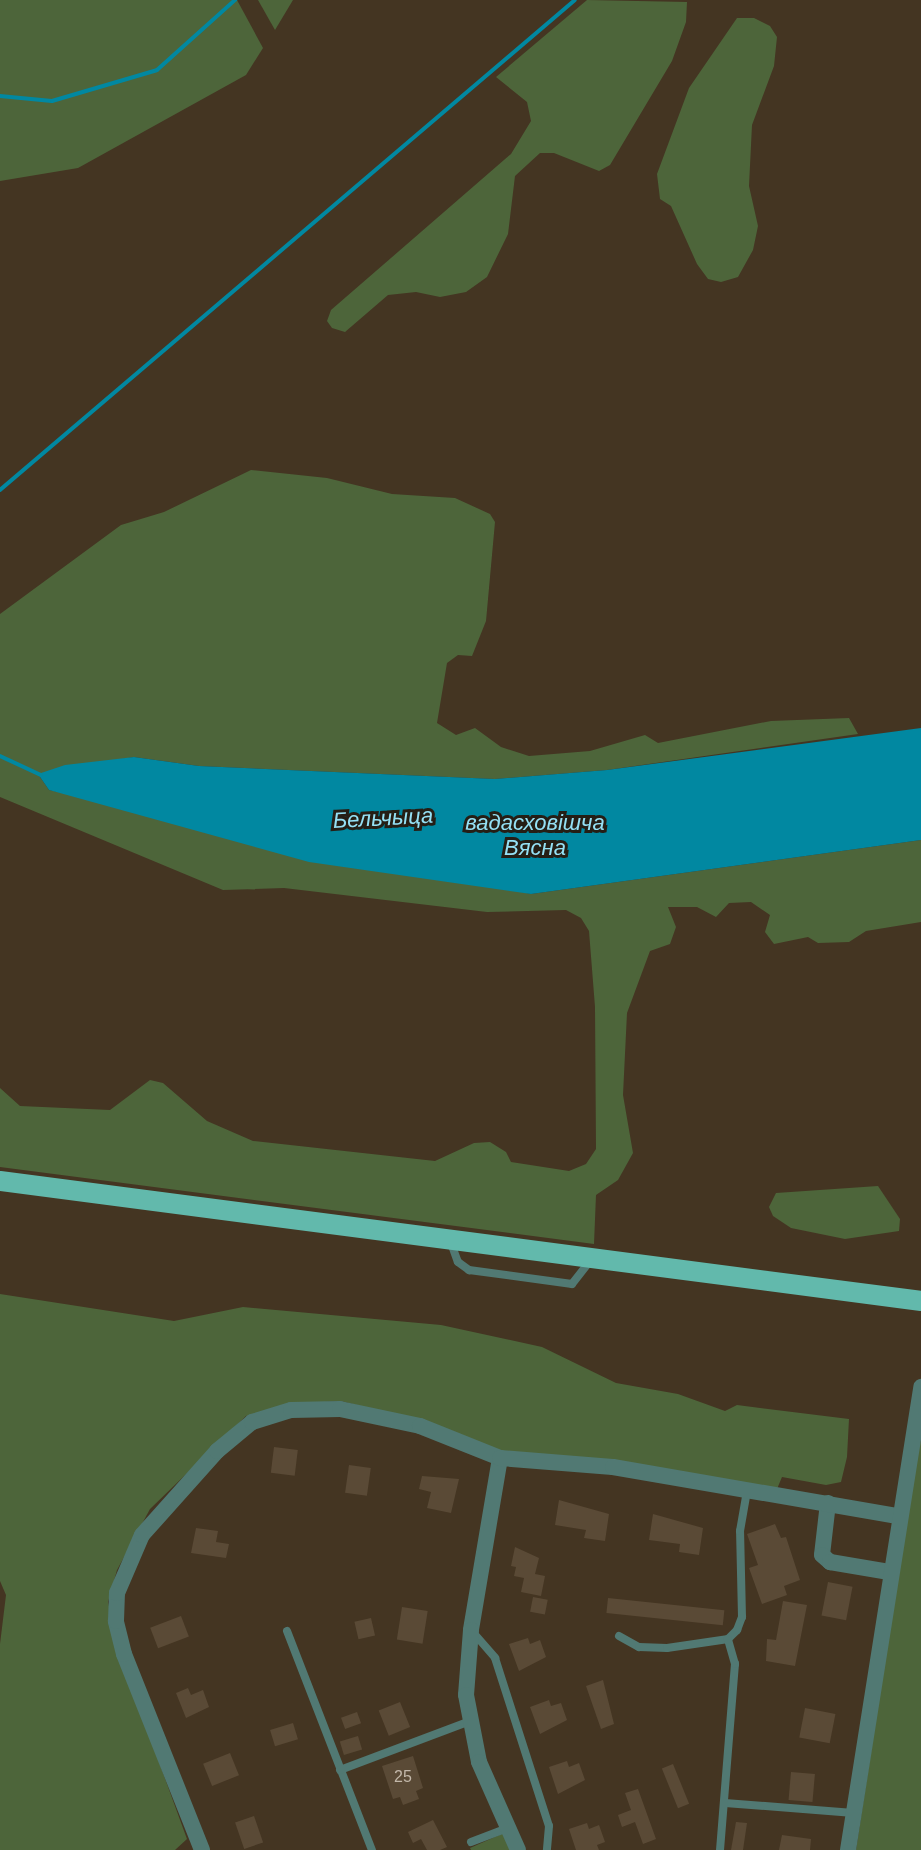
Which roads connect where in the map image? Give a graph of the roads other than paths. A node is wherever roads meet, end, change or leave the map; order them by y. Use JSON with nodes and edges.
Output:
{"nodes":[{"id":1,"x":0,"y":1181,"type":"edge"},
{"id":2,"x":921,"y":1301,"type":"edge"},
{"id":3,"x":921,"y":1387,"type":"edge"},
{"id":4,"x":500,"y":1458,"type":"junction"},
{"id":5,"x":747,"y":1490,"type":"junction"},
{"id":6,"x":828,"y":1503,"type":"junction"},
{"id":7,"x":898,"y":1516,"type":"junction"},
{"id":8,"x":889,"y":1572,"type":"junction"},
{"id":9,"x":471,"y":1630,"type":"junction"},
{"id":10,"x":287,"y":1631,"type":"dead end"},
{"id":11,"x":619,"y":1636,"type":"dead end"},
{"id":12,"x":728,"y":1639,"type":"junction"},
{"id":13,"x":468,"y":1722,"type":"junction"},
{"id":14,"x":340,"y":1770,"type":"junction"},
{"id":15,"x":725,"y":1803,"type":"junction"},
{"id":16,"x":854,"y":1813,"type":"junction"},
{"id":17,"x":508,"y":1827,"type":"junction"},
{"id":18,"x":471,"y":1842,"type":"dead end"},
{"id":19,"x":202,"y":1850,"type":"edge"},
{"id":20,"x":372,"y":1850,"type":"edge"},
{"id":21,"x":518,"y":1850,"type":"edge"},
{"id":22,"x":547,"y":1850,"type":"edge"},
{"id":23,"x":720,"y":1850,"type":"edge"},
{"id":24,"x":848,"y":1850,"type":"edge"}],
"edges":[{"from":1,"to":2,"type":"main road"},
{"from":3,"to":7,"type":"street"},
{"from":4,"to":5,"type":"street"},
{"from":4,"to":9,"type":"street"},
{"from":4,"to":19,"type":"street"},
{"from":5,"to":6,"type":"street"},
{"from":5,"to":12,"type":"lane"},
{"from":6,"to":7,"type":"street"},
{"from":6,"to":8,"type":"street"},
{"from":7,"to":8,"type":"street"},
{"from":8,"to":16,"type":"street"},
{"from":9,"to":13,"type":"street"},
{"from":9,"to":22,"type":"lane"},
{"from":10,"to":14,"type":"lane"},
{"from":11,"to":12,"type":"lane"},
{"from":12,"to":15,"type":"lane"},
{"from":13,"to":14,"type":"lane"},
{"from":13,"to":17,"type":"street"},
{"from":14,"to":20,"type":"lane"},
{"from":15,"to":16,"type":"lane"},
{"from":15,"to":23,"type":"lane"},
{"from":16,"to":24,"type":"street"},
{"from":17,"to":18,"type":"lane"},
{"from":17,"to":21,"type":"street"}]}
